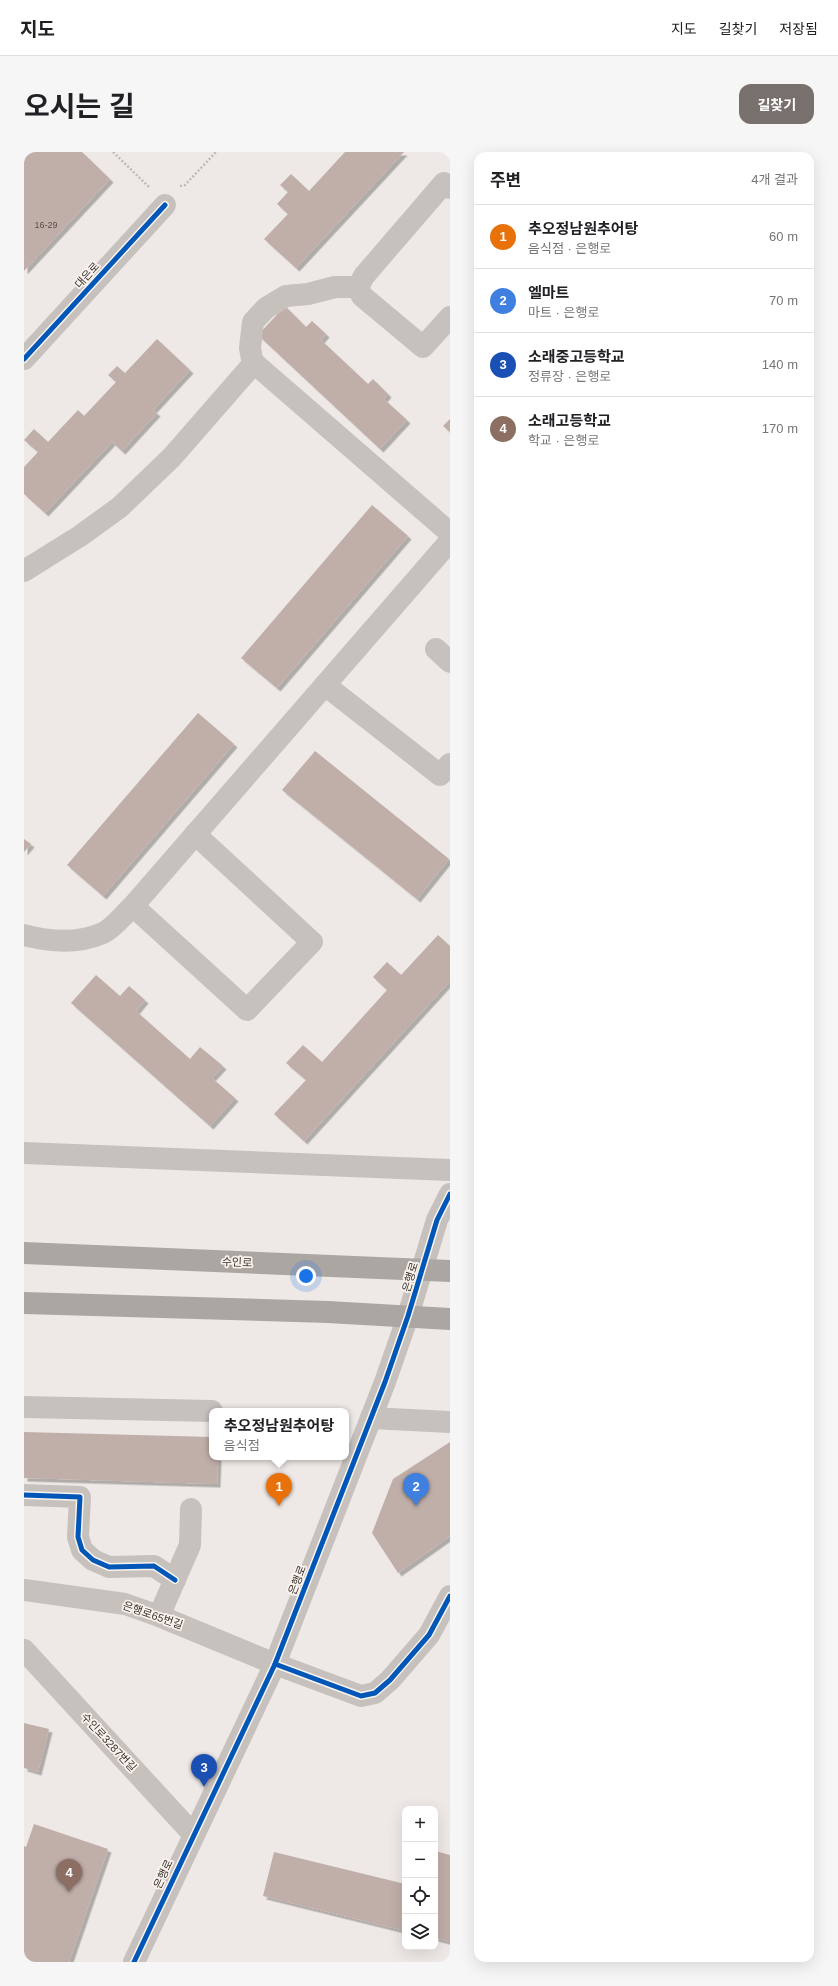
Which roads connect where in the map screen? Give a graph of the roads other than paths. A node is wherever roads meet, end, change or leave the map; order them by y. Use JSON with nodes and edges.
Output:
{"nodes":[{"id":1,"x":450,"y":188,"type":"edge"},
{"id":2,"x":165,"y":205,"type":"dead end"},
{"id":3,"x":358,"y":287,"type":"junction"},
{"id":4,"x":450,"y":317,"type":"edge"},
{"id":5,"x":24,"y":359,"type":"edge"},
{"id":6,"x":253,"y":365,"type":"junction"},
{"id":7,"x":450,"y":533,"type":"edge"},
{"id":8,"x":450,"y":541,"type":"edge"},
{"id":9,"x":24,"y":571,"type":"edge"},
{"id":10,"x":325,"y":685,"type":"junction"},
{"id":11,"x":450,"y":764,"type":"edge"},
{"id":12,"x":195,"y":834,"type":"junction"},
{"id":13,"x":133,"y":906,"type":"junction"},
{"id":14,"x":24,"y":935,"type":"edge"},
{"id":15,"x":24,"y":1153,"type":"edge"},
{"id":16,"x":450,"y":1170,"type":"edge"},
{"id":17,"x":450,"y":1194,"type":"edge"},
{"id":18,"x":24,"y":1253,"type":"edge"},
{"id":19,"x":423,"y":1269,"type":"junction"},
{"id":20,"x":450,"y":1271,"type":"edge"},
{"id":21,"x":24,"y":1303,"type":"edge"},
{"id":22,"x":408,"y":1316,"type":"junction"},
{"id":23,"x":450,"y":1319,"type":"edge"},
{"id":24,"x":24,"y":1407,"type":"edge"},
{"id":25,"x":209,"y":1411,"type":"edge"},
{"id":26,"x":371,"y":1418,"type":"junction"},
{"id":27,"x":450,"y":1422,"type":"edge"},
{"id":28,"x":24,"y":1495,"type":"edge"},
{"id":29,"x":191,"y":1509,"type":"dead end"},
{"id":30,"x":175,"y":1580,"type":"junction"},
{"id":31,"x":24,"y":1590,"type":"edge"},
{"id":32,"x":450,"y":1596,"type":"edge"},
{"id":33,"x":159,"y":1616,"type":"junction"},
{"id":34,"x":24,"y":1650,"type":"edge"},
{"id":35,"x":275,"y":1664,"type":"junction"},
{"id":36,"x":193,"y":1834,"type":"junction"},
{"id":37,"x":134,"y":1962,"type":"edge"}],
"edges":[{"from":1,"to":3,"type":"street"},
{"from":2,"to":5,"type":"street","name":"대은로"},
{"from":3,"to":4,"type":"street"},
{"from":3,"to":6,"type":"street"},
{"from":6,"to":7,"type":"street"},
{"from":6,"to":9,"type":"street"},
{"from":8,"to":10,"type":"street"},
{"from":10,"to":11,"type":"street"},
{"from":10,"to":12,"type":"street"},
{"from":12,"to":13,"type":"street"},
{"from":12,"to":13,"type":"street"},
{"from":13,"to":14,"type":"street"},
{"from":15,"to":16,"type":"street"},
{"from":17,"to":19,"type":"street","name":"은행로"},
{"from":18,"to":19,"type":"main road","name":"수인로"},
{"from":19,"to":20,"type":"main road","name":"수인로"},
{"from":19,"to":22,"type":"street","name":"은행로"},
{"from":21,"to":22,"type":"main road"},
{"from":22,"to":23,"type":"main road"},
{"from":22,"to":26,"type":"street","name":"은행로"},
{"from":24,"to":25,"type":"street"},
{"from":26,"to":27,"type":"street"},
{"from":26,"to":35,"type":"street","name":"은행로"},
{"from":28,"to":30,"type":"street"},
{"from":29,"to":30,"type":"street"},
{"from":30,"to":33,"type":"street"},
{"from":31,"to":33,"type":"street","name":"은행로65번길"},
{"from":32,"to":35,"type":"street","name":"은행로65번길"},
{"from":33,"to":35,"type":"street","name":"은행로65번길"},
{"from":34,"to":36,"type":"street","name":"수인로3287번길"},
{"from":35,"to":36,"type":"street","name":"은행로"},
{"from":36,"to":37,"type":"street","name":"은행로"}]}
